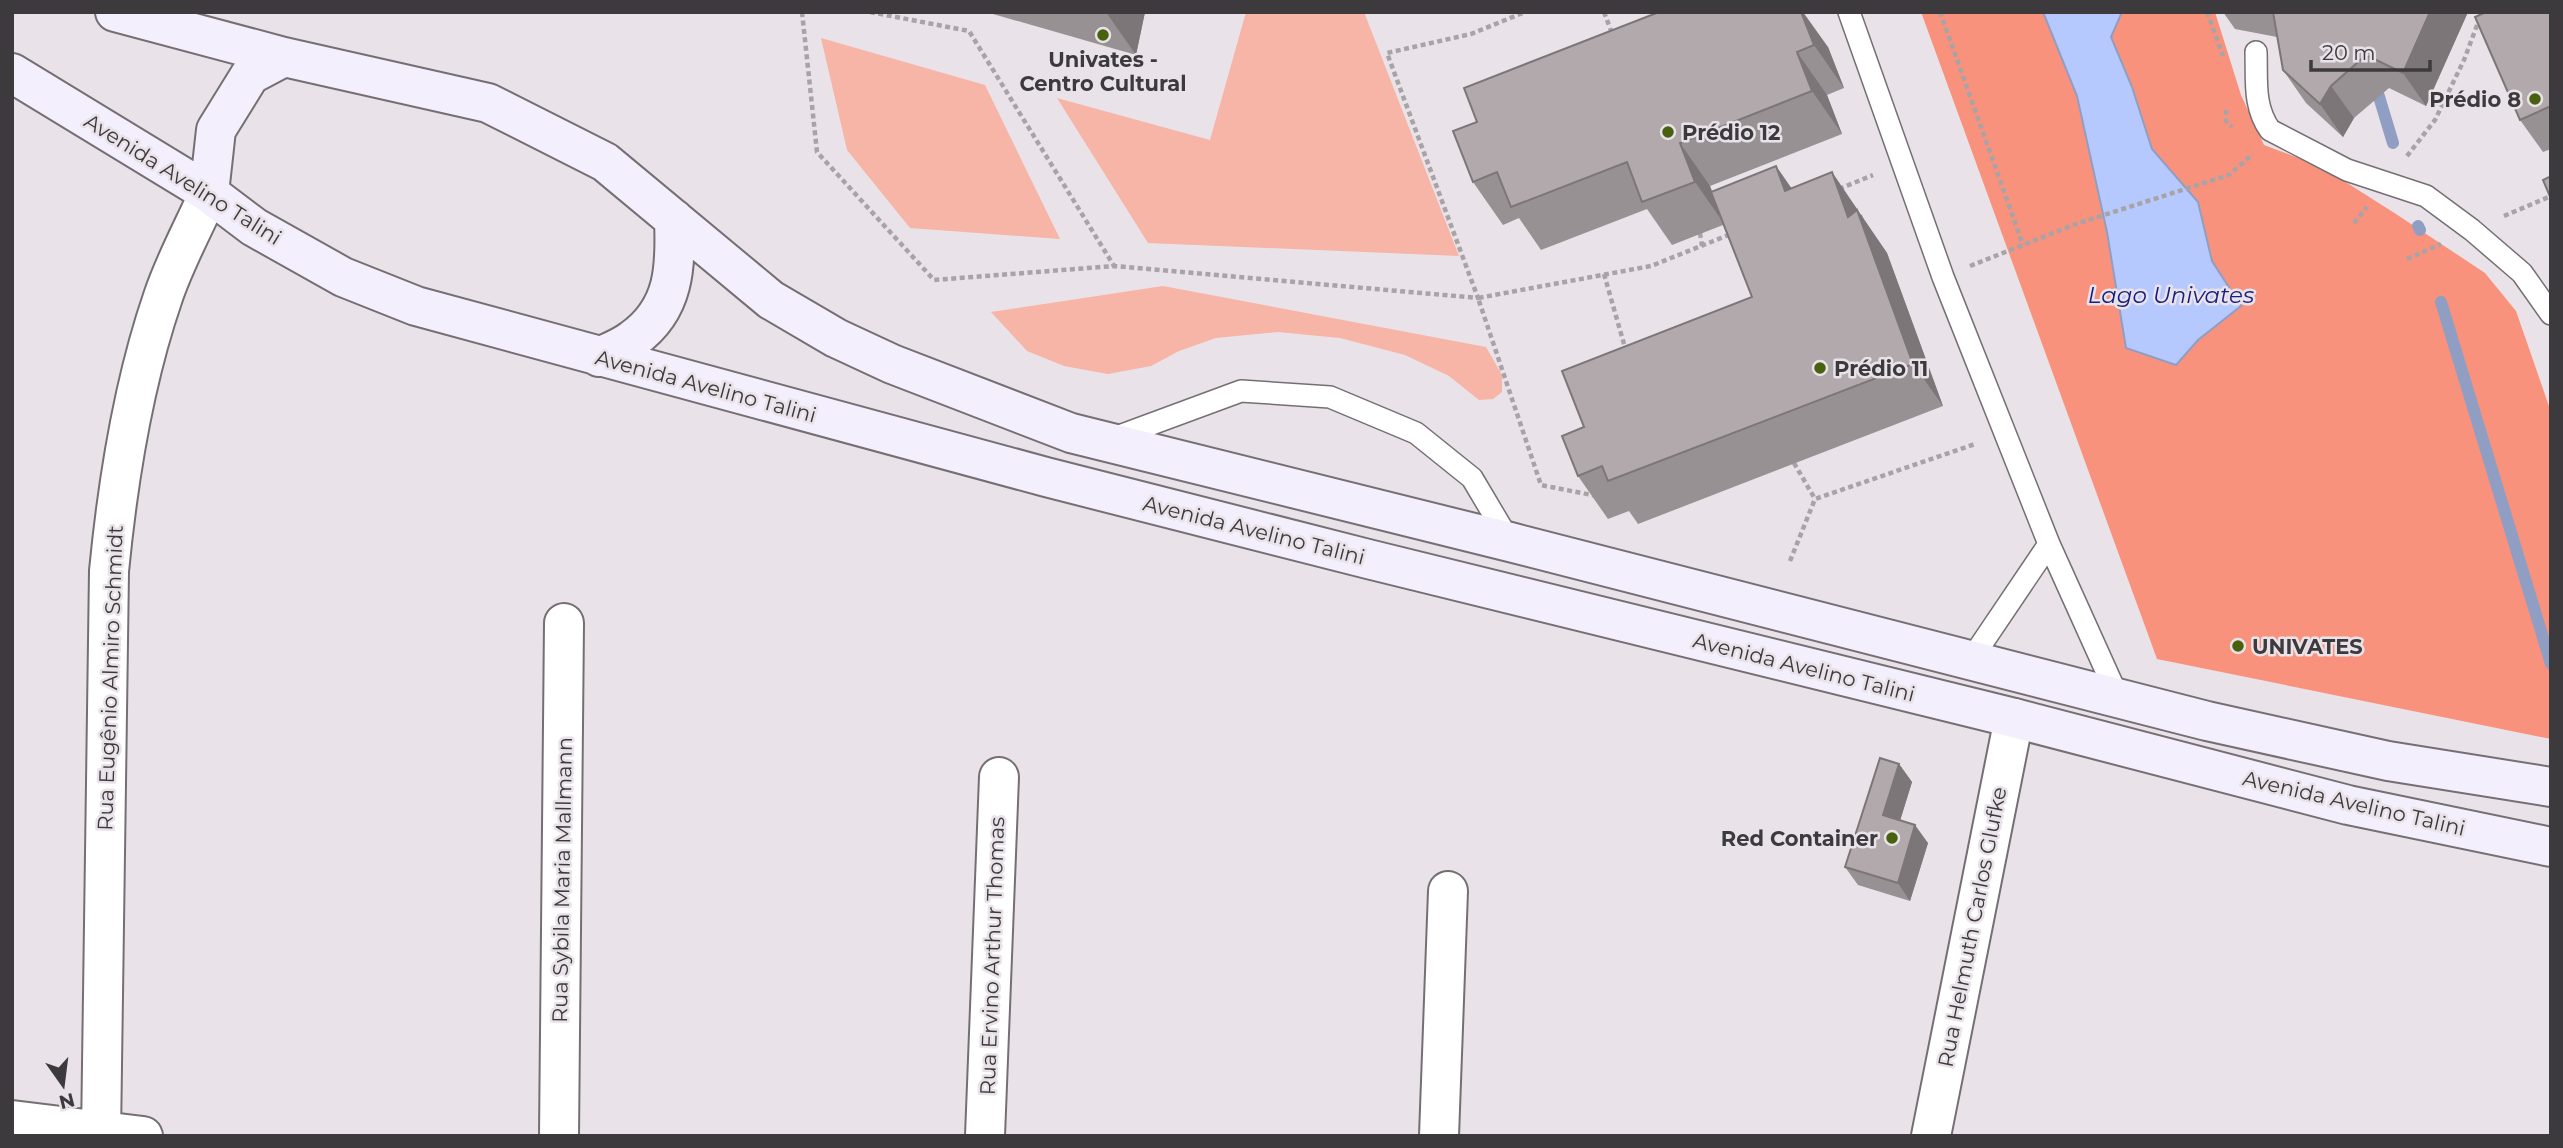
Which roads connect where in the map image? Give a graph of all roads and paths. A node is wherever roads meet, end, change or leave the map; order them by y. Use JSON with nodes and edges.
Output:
{"nodes":[{"id":1,"x":115,"y":12,"type":"edge"},
{"id":2,"x":802,"y":12,"type":"edge"},
{"id":3,"x":870,"y":12,"type":"edge"},
{"id":4,"x":1525,"y":12,"type":"edge"},
{"id":5,"x":1604,"y":12,"type":"edge"},
{"id":6,"x":1849,"y":12,"type":"edge"},
{"id":7,"x":1940,"y":12,"type":"edge"},
{"id":8,"x":2482,"y":12,"type":"edge"},
{"id":9,"x":1618,"y":48,"type":"edge"},
{"id":10,"x":2256,"y":52,"type":"dead end"},
{"id":11,"x":284,"y":57,"type":"junction"},
{"id":12,"x":12,"y":73,"type":"edge"},
{"id":13,"x":2255,"y":152,"type":"dead end"},
{"id":14,"x":1902,"y":160,"type":"junction"},
{"id":15,"x":2384,"y":184,"type":"junction"},
{"id":16,"x":1835,"y":191,"type":"edge"},
{"id":17,"x":209,"y":193,"type":"junction"},
{"id":18,"x":674,"y":219,"type":"junction"},
{"id":19,"x":2354,"y":223,"type":"dead end"},
{"id":20,"x":1738,"y":231,"type":"edge"},
{"id":21,"x":1700,"y":233,"type":"dead end"},
{"id":22,"x":2023,"y":245,"type":"junction"},
{"id":23,"x":1702,"y":246,"type":"junction"},
{"id":24,"x":1114,"y":266,"type":"junction"},
{"id":25,"x":1604,"y":274,"type":"junction"},
{"id":26,"x":1944,"y":276,"type":"junction"},
{"id":27,"x":1478,"y":298,"type":"junction"},
{"id":28,"x":2551,"y":314,"type":"edge"},
{"id":29,"x":599,"y":357,"type":"junction"},
{"id":30,"x":1629,"y":359,"type":"edge"},
{"id":31,"x":1970,"y":431,"type":"dead end"},
{"id":32,"x":1105,"y":441,"type":"junction"},
{"id":33,"x":1794,"y":463,"type":"dead end"},
{"id":34,"x":1600,"y":497,"type":"edge"},
{"id":35,"x":1815,"y":499,"type":"junction"},
{"id":36,"x":1510,"y":542,"type":"junction"},
{"id":37,"x":2049,"y":544,"type":"junction"},
{"id":38,"x":1790,"y":562,"type":"dead end"},
{"id":39,"x":564,"y":623,"type":"dead end"},
{"id":40,"x":1970,"y":661,"type":"junction"},
{"id":41,"x":2118,"y":697,"type":"junction"},
{"id":42,"x":2014,"y":718,"type":"junction"},
{"id":43,"x":999,"y":777,"type":"dead end"},
{"id":44,"x":2551,"y":787,"type":"edge"},
{"id":45,"x":2551,"y":847,"type":"edge"},
{"id":46,"x":1448,"y":891,"type":"dead end"},
{"id":47,"x":12,"y":1120,"type":"edge"},
{"id":48,"x":102,"y":1133,"type":"edge"},
{"id":49,"x":143,"y":1136,"type":"edge"},
{"id":50,"x":559,"y":1136,"type":"edge"},
{"id":51,"x":985,"y":1136,"type":"edge"},
{"id":52,"x":1439,"y":1136,"type":"edge"},
{"id":53,"x":1931,"y":1136,"type":"edge"}],
"edges":[{"from":1,"to":11,"type":"main road"},
{"from":2,"to":24,"type":"path"},
{"from":3,"to":24,"type":"path"},
{"from":4,"to":27,"type":"path"},
{"from":5,"to":9,"type":"path"},
{"from":6,"to":14,"type":"lane"},
{"from":7,"to":22,"type":"path"},
{"from":8,"to":15,"type":"path"},
{"from":10,"to":15,"type":"lane"},
{"from":11,"to":17,"type":"main road"},
{"from":11,"to":18,"type":"main road"},
{"from":12,"to":17,"type":"main road","name":"Avenida Avelino Talini"},
{"from":13,"to":22,"type":"path"},
{"from":14,"to":16,"type":"path"},
{"from":14,"to":26,"type":"lane"},
{"from":15,"to":19,"type":"path"},
{"from":15,"to":28,"type":"lane"},
{"from":17,"to":29,"type":"main road","name":"Avenida Avelino Talini"},
{"from":17,"to":48,"type":"street","name":"Rua Eugênio Almiro Schmidt"},
{"from":18,"to":29,"type":"main road"},
{"from":18,"to":32,"type":"main road"},
{"from":20,"to":23,"type":"path"},
{"from":21,"to":23,"type":"path"},
{"from":22,"to":26,"type":"path"},
{"from":23,"to":25,"type":"path"},
{"from":24,"to":27,"type":"path"},
{"from":25,"to":27,"type":"path"},
{"from":25,"to":30,"type":"path"},
{"from":26,"to":37,"type":"lane"},
{"from":27,"to":34,"type":"path"},
{"from":29,"to":42,"type":"main road","name":"Avenida Avelino Talini"},
{"from":31,"to":35,"type":"path"},
{"from":32,"to":36,"type":"main road"},
{"from":32,"to":36,"type":"lane"},
{"from":33,"to":35,"type":"path"},
{"from":35,"to":38,"type":"path"},
{"from":36,"to":40,"type":"main road"},
{"from":37,"to":40,"type":"lane"},
{"from":37,"to":41,"type":"lane"},
{"from":39,"to":50,"type":"street","name":"Rua Sybila Maria Mallmann"},
{"from":40,"to":41,"type":"main road"},
{"from":41,"to":44,"type":"main road"},
{"from":42,"to":45,"type":"main road","name":"Avenida Avelino Talini"},
{"from":42,"to":53,"type":"street","name":"Rua Helmuth Carlos Glufke"},
{"from":43,"to":51,"type":"street","name":"Rua Ervino Arthur Thomas"},
{"from":46,"to":52,"type":"street"},
{"from":47,"to":48,"type":"street"},
{"from":48,"to":49,"type":"street"}]}
